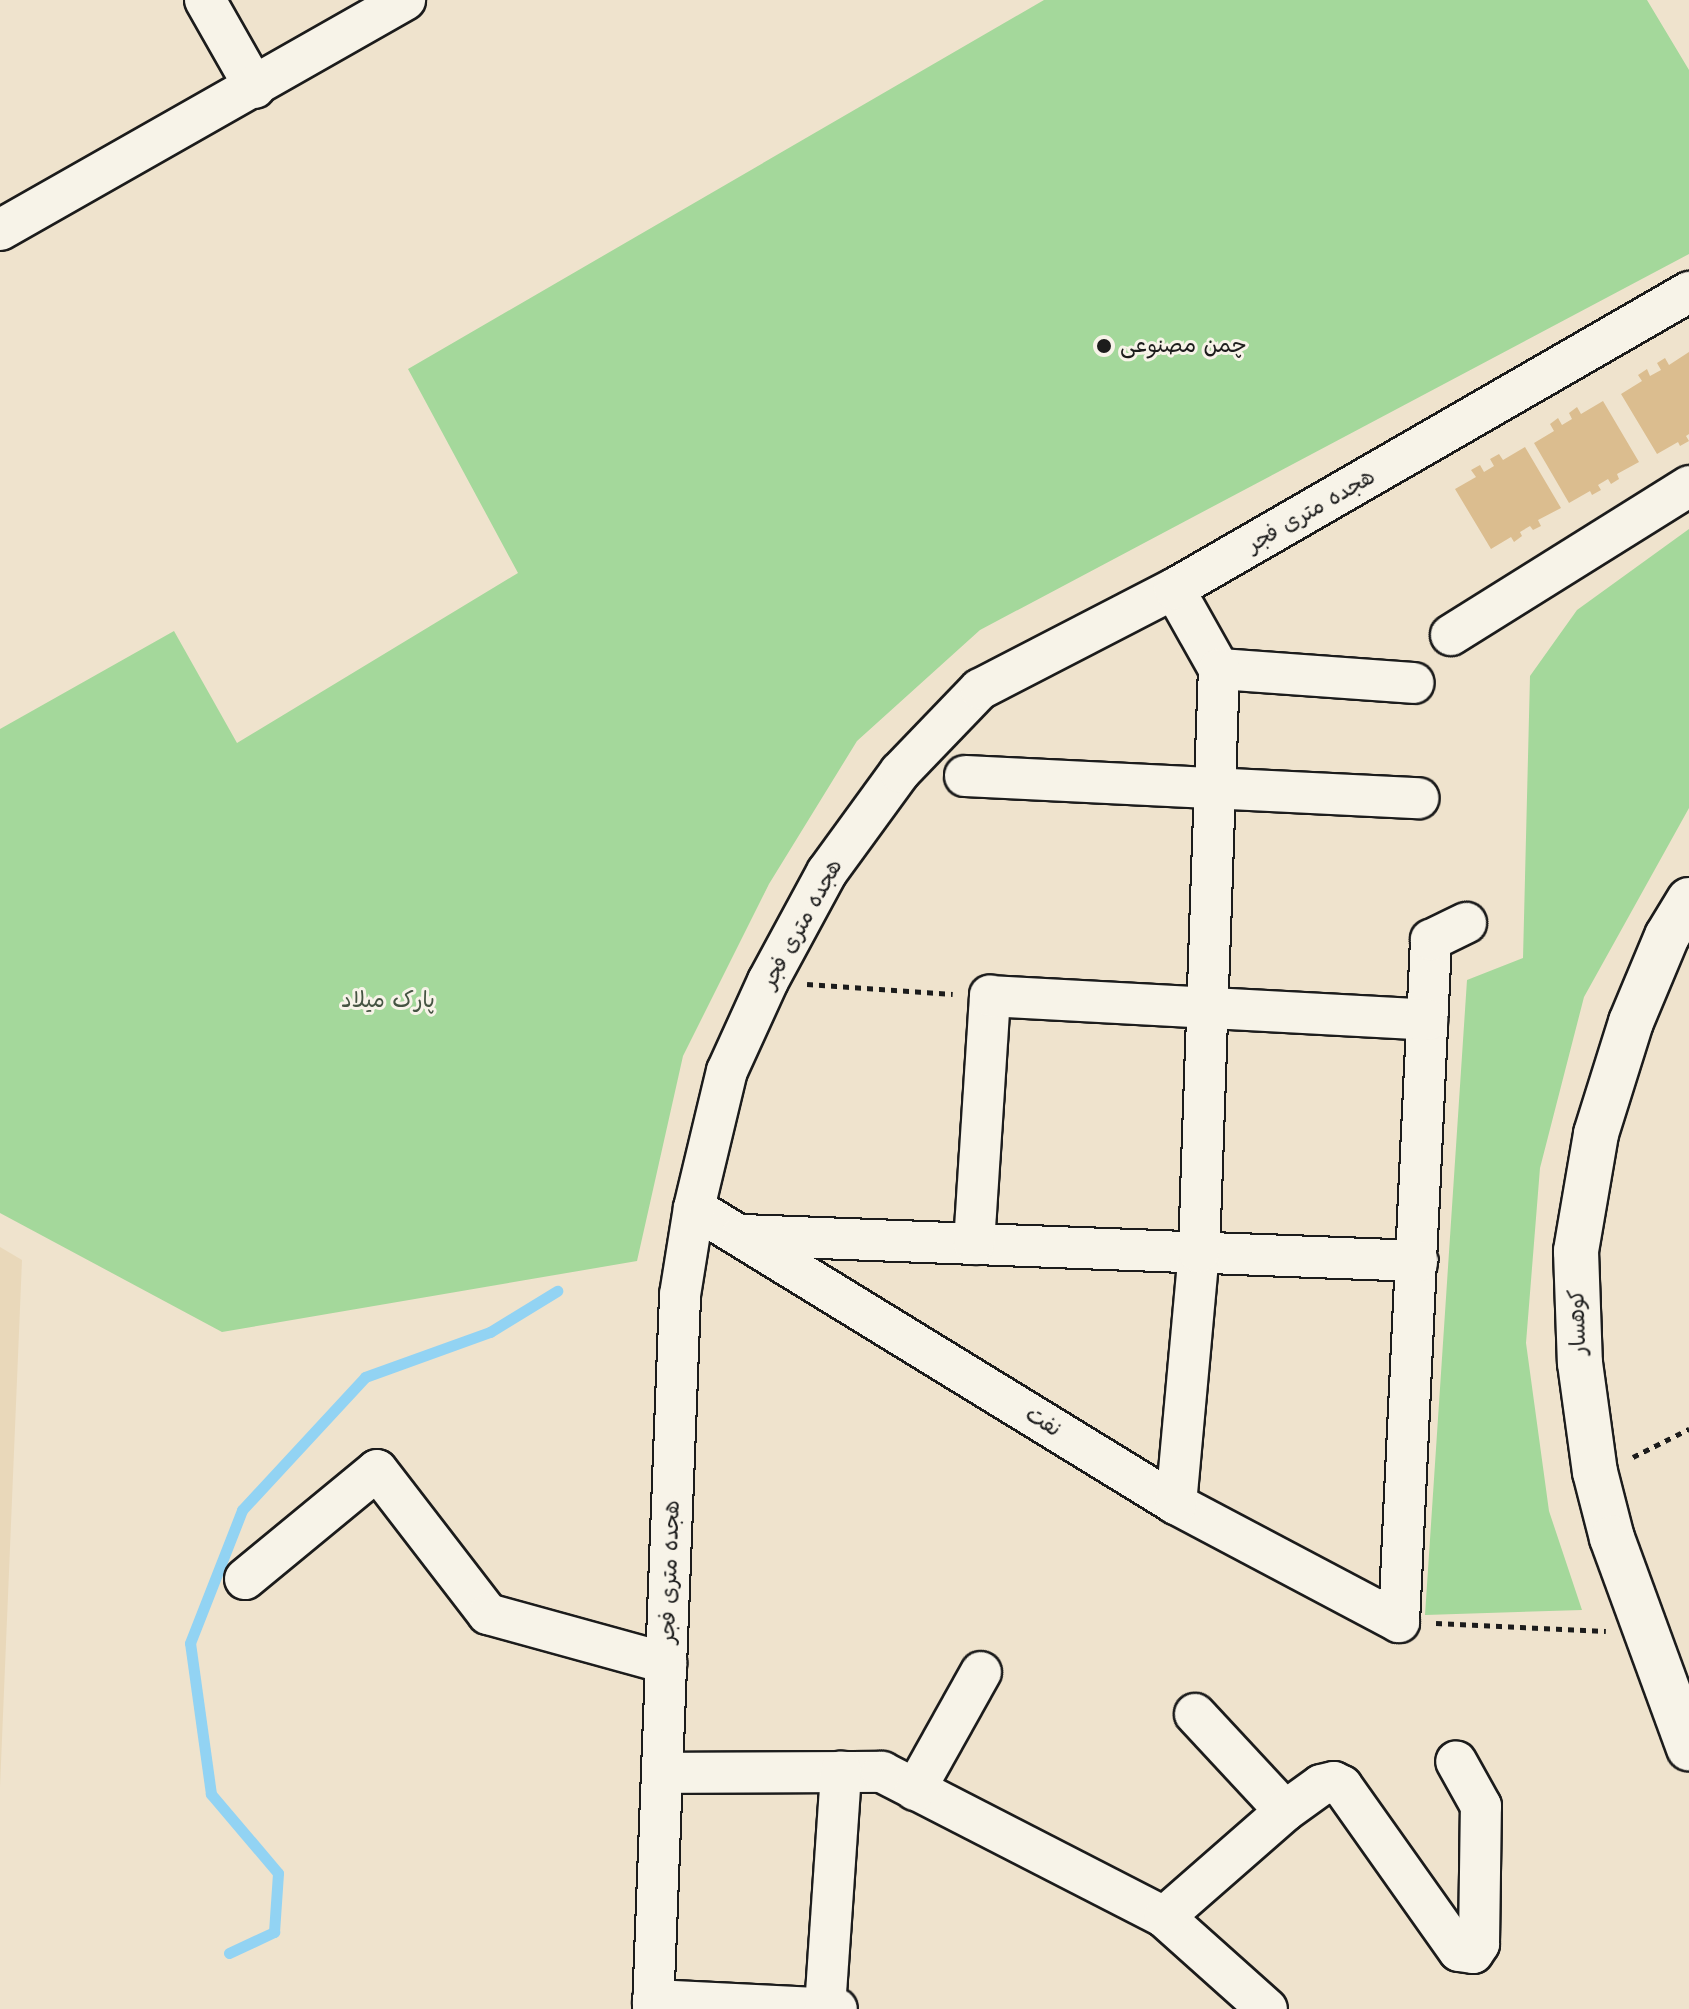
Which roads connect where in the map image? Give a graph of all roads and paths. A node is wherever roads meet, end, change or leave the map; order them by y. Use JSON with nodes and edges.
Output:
{"nodes":[{"id":1,"x":205,"y":0,"type":"edge"},
{"id":2,"x":405,"y":0,"type":"edge"},
{"id":3,"x":255,"y":88,"type":"junction"},
{"id":4,"x":0,"y":230,"type":"edge"},
{"id":5,"x":1689,"y":292,"type":"edge"},
{"id":6,"x":1689,"y":486,"type":"edge"},
{"id":7,"x":1174,"y":589,"type":"junction"},
{"id":8,"x":1451,"y":635,"type":"dead end"},
{"id":9,"x":1219,"y":669,"type":"junction"},
{"id":10,"x":1413,"y":683,"type":"dead end"},
{"id":11,"x":965,"y":776,"type":"dead end"},
{"id":12,"x":1216,"y":788,"type":"junction"},
{"id":13,"x":1418,"y":798,"type":"dead end"},
{"id":14,"x":1466,"y":923,"type":"dead end"},
{"id":15,"x":1682,"y":927,"type":"edge"},
{"id":16,"x":768,"y":981,"type":"junction"},
{"id":17,"x":990,"y":996,"type":"junction"},
{"id":18,"x":1208,"y":1008,"type":"junction"},
{"id":19,"x":1427,"y":1020,"type":"junction"},
{"id":20,"x":694,"y":1208,"type":"junction"},
{"id":21,"x":737,"y":1234,"type":"junction"},
{"id":22,"x":974,"y":1244,"type":"junction"},
{"id":23,"x":1199,"y":1252,"type":"junction"},
{"id":24,"x":1418,"y":1261,"type":"junction"},
{"id":25,"x":1689,"y":1429,"type":"edge"},
{"id":26,"x":1595,"y":1472,"type":"junction"},
{"id":27,"x":1176,"y":1504,"type":"junction"},
{"id":28,"x":245,"y":1579,"type":"dead end"},
{"id":29,"x":1399,"y":1622,"type":"junction"},
{"id":30,"x":1646,"y":1633,"type":"junction"},
{"id":31,"x":666,"y":1663,"type":"junction"},
{"id":32,"x":981,"y":1672,"type":"dead end"},
{"id":33,"x":1195,"y":1714,"type":"dead end"},
{"id":34,"x":1689,"y":1748,"type":"edge"},
{"id":35,"x":1456,"y":1761,"type":"dead end"},
{"id":36,"x":841,"y":1772,"type":"junction"},
{"id":37,"x":662,"y":1773,"type":"junction"},
{"id":38,"x":915,"y":1790,"type":"junction"},
{"id":39,"x":1285,"y":1811,"type":"junction"},
{"id":40,"x":1164,"y":1917,"type":"junction"},
{"id":41,"x":653,"y":2004,"type":"edge"},
{"id":42,"x":825,"y":2008,"type":"edge"},
{"id":43,"x":837,"y":2009,"type":"edge"},
{"id":44,"x":1267,"y":2009,"type":"edge"}],
"edges":[{"from":1,"to":3,"type":"street"},
{"from":2,"to":3,"type":"street"},
{"from":3,"to":4,"type":"street"},
{"from":5,"to":7,"type":"street","name":"هجده متری فجر"},
{"from":6,"to":8,"type":"street"},
{"from":7,"to":9,"type":"street"},
{"from":7,"to":16,"type":"street","name":"هجده متری فجر"},
{"from":9,"to":10,"type":"street"},
{"from":9,"to":12,"type":"street"},
{"from":11,"to":12,"type":"street"},
{"from":12,"to":13,"type":"street"},
{"from":12,"to":18,"type":"street"},
{"from":14,"to":19,"type":"street"},
{"from":15,"to":26,"type":"main road","name":"کوهسار"},
{"from":16,"to":17,"type":"path"},
{"from":16,"to":20,"type":"street","name":"هجده متری فجر"},
{"from":17,"to":18,"type":"street"},
{"from":17,"to":22,"type":"street"},
{"from":18,"to":19,"type":"street"},
{"from":18,"to":23,"type":"street"},
{"from":19,"to":24,"type":"street"},
{"from":20,"to":21,"type":"street","name":"نفت"},
{"from":20,"to":31,"type":"street","name":"هجده متری فجر"},
{"from":21,"to":22,"type":"street"},
{"from":21,"to":27,"type":"street","name":"نفت"},
{"from":22,"to":23,"type":"street"},
{"from":23,"to":24,"type":"street"},
{"from":23,"to":27,"type":"street"},
{"from":24,"to":29,"type":"street"},
{"from":25,"to":26,"type":"path"},
{"from":26,"to":30,"type":"main road","name":"کوهسار"},
{"from":27,"to":29,"type":"street","name":"نفت"},
{"from":28,"to":31,"type":"street"},
{"from":29,"to":30,"type":"path"},
{"from":30,"to":34,"type":"main road","name":"کوهسار"},
{"from":31,"to":37,"type":"street","name":"هجده متری فجر"},
{"from":32,"to":38,"type":"street"},
{"from":33,"to":39,"type":"street"},
{"from":35,"to":39,"type":"street"},
{"from":36,"to":37,"type":"street"},
{"from":36,"to":38,"type":"street"},
{"from":36,"to":42,"type":"street"},
{"from":37,"to":41,"type":"street","name":"هجده متری فجر"},
{"from":38,"to":40,"type":"street"},
{"from":39,"to":40,"type":"street"},
{"from":40,"to":44,"type":"street"},
{"from":41,"to":42,"type":"street"},
{"from":42,"to":43,"type":"street"}]}
